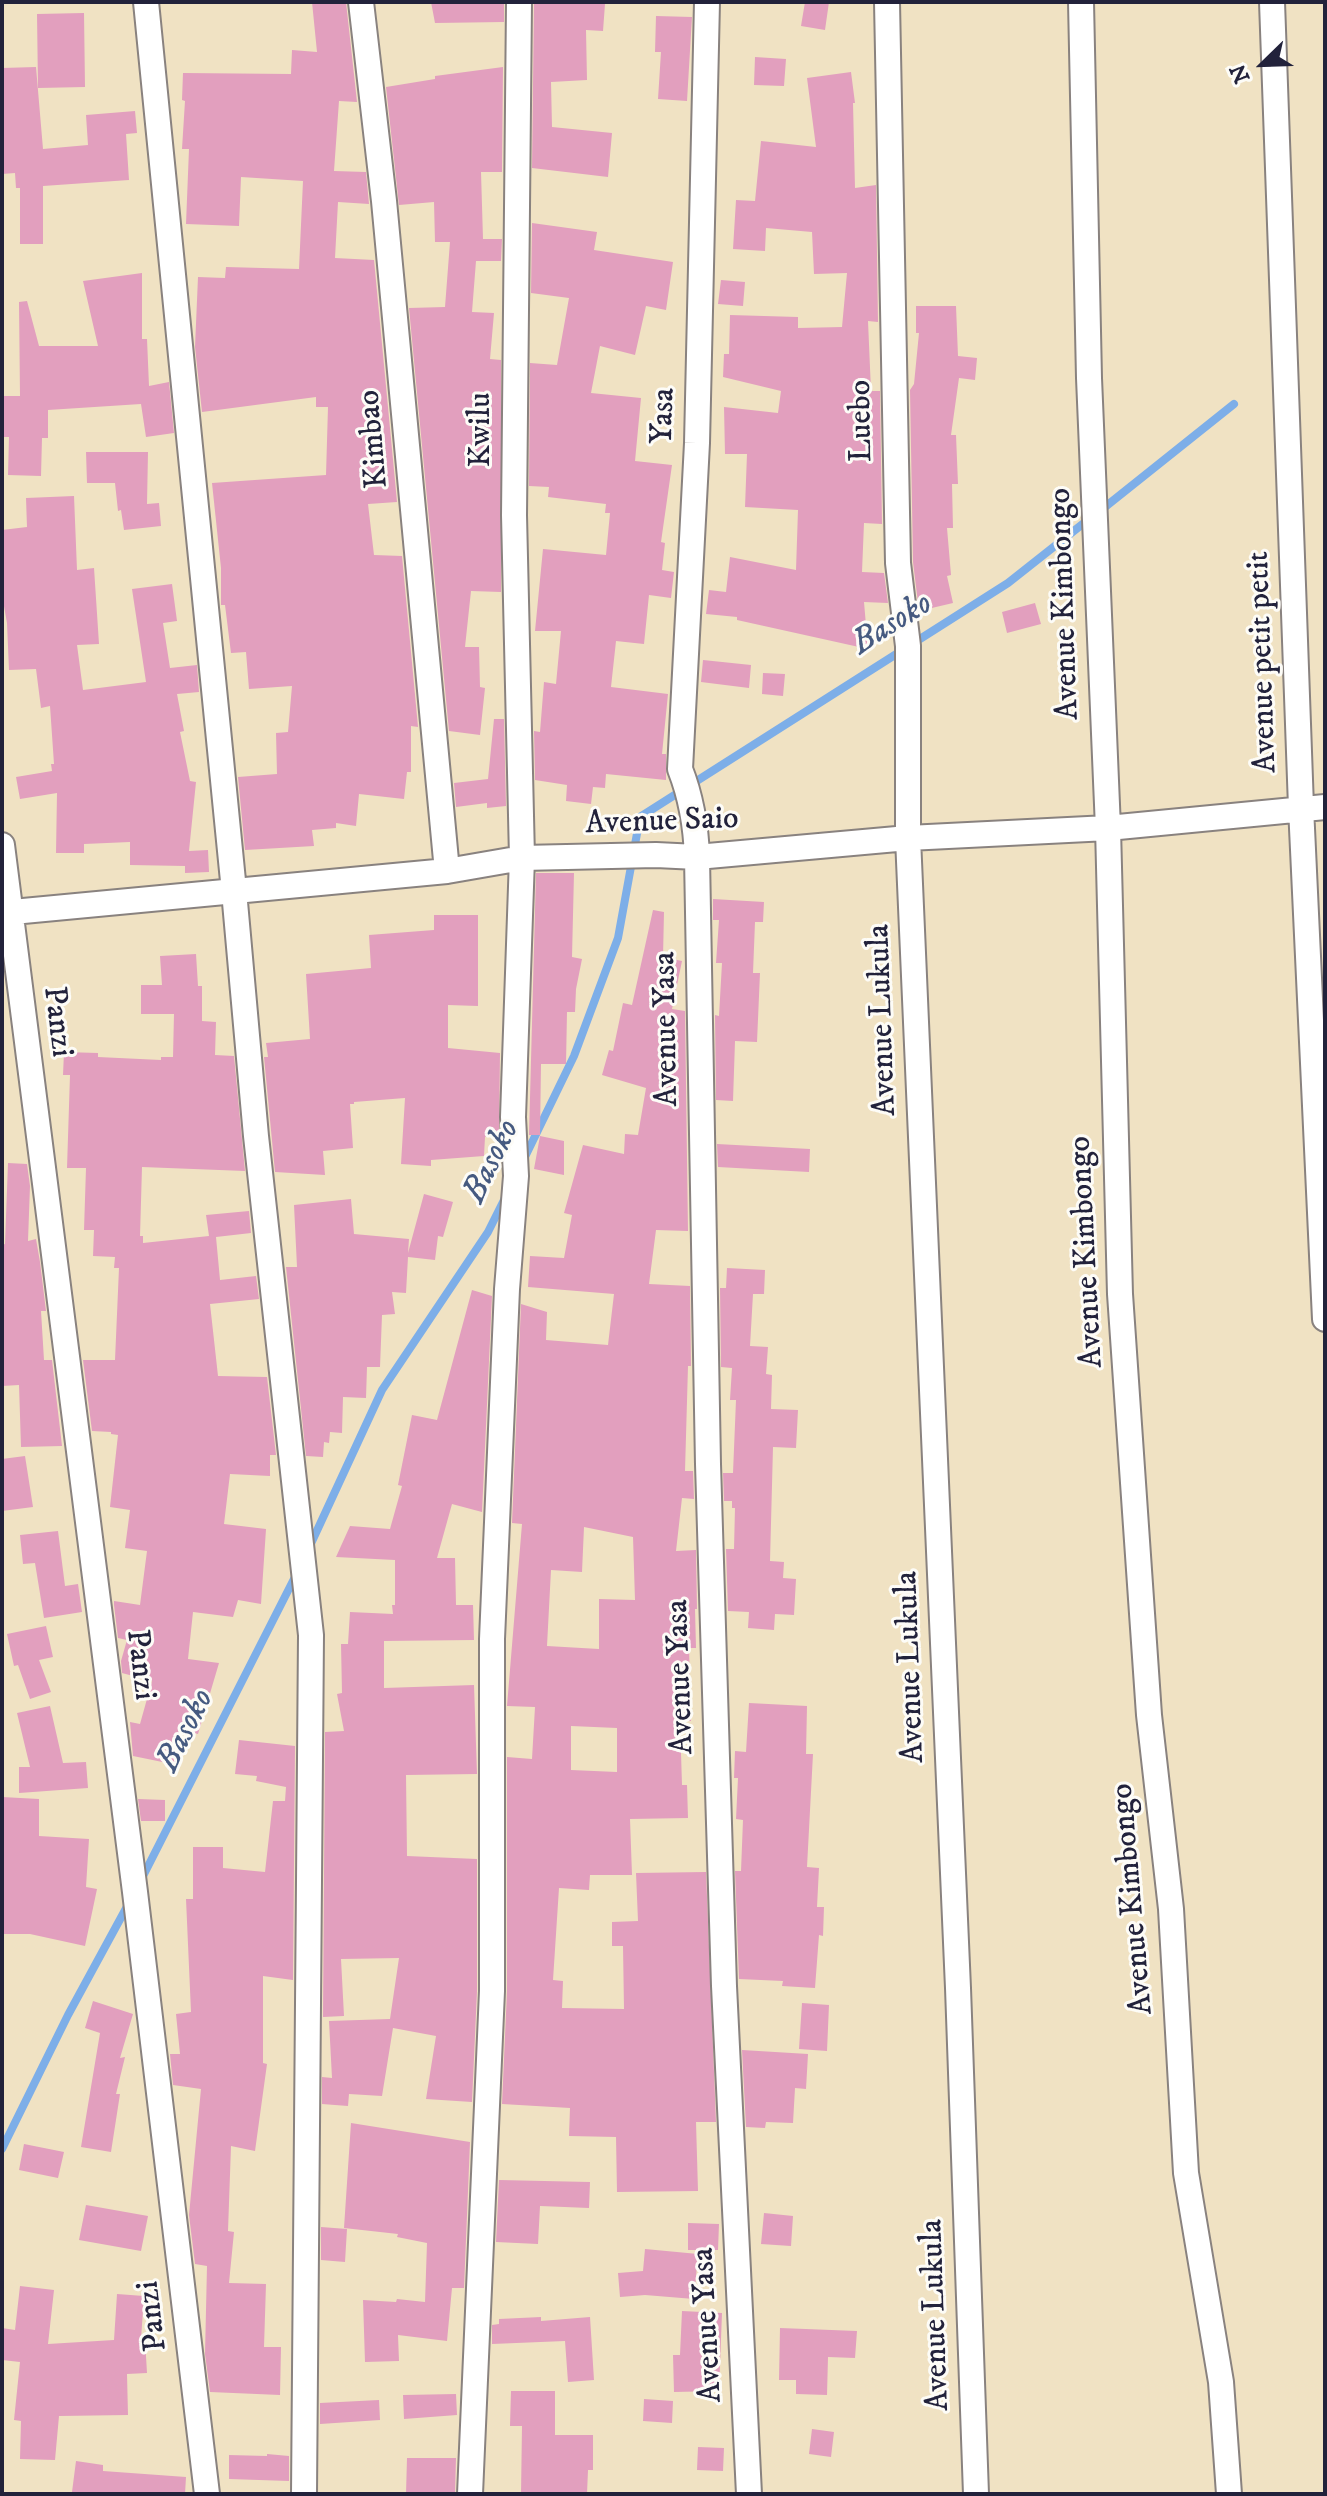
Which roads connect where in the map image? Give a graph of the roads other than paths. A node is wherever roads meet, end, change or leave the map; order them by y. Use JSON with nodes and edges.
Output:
{"nodes":[{"id":1,"x":146,"y":2,"type":"edge"},
{"id":2,"x":361,"y":2,"type":"edge"},
{"id":3,"x":519,"y":2,"type":"edge"},
{"id":4,"x":707,"y":2,"type":"edge"},
{"id":5,"x":887,"y":2,"type":"edge"},
{"id":6,"x":1081,"y":2,"type":"edge"},
{"id":7,"x":1272,"y":2,"type":"edge"},
{"id":8,"x":1313,"y":807,"type":"edge"},
{"id":9,"x":1108,"y":828,"type":"junction"},
{"id":10,"x":908,"y":838,"type":"junction"},
{"id":11,"x":2,"y":845,"type":"edge"},
{"id":12,"x":697,"y":857,"type":"junction"},
{"id":13,"x":522,"y":858,"type":"junction"},
{"id":14,"x":447,"y":871,"type":"junction"},
{"id":15,"x":234,"y":891,"type":"junction"},
{"id":16,"x":6,"y":912,"type":"edge"},
{"id":17,"x":1325,"y":1319,"type":"edge"},
{"id":18,"x":207,"y":2494,"type":"edge"},
{"id":19,"x":304,"y":2494,"type":"edge"},
{"id":20,"x":470,"y":2494,"type":"edge"},
{"id":21,"x":749,"y":2494,"type":"edge"},
{"id":22,"x":976,"y":2494,"type":"edge"},
{"id":23,"x":1229,"y":2494,"type":"edge"}],
"edges":[{"from":1,"to":15,"type":"street"},
{"from":2,"to":14,"type":"street","name":"Kimbao"},
{"from":3,"to":13,"type":"street","name":"Kwilu"},
{"from":4,"to":12,"type":"street","name":"Yasa"},
{"from":5,"to":10,"type":"street","name":"Luebo"},
{"from":6,"to":9,"type":"street","name":"Avenue Kimbongo"},
{"from":7,"to":8,"type":"street","name":"Avenue petit petit"},
{"from":8,"to":9,"type":"street","name":"Avenue Saio"},
{"from":8,"to":17,"type":"street","name":"Avenue petit petit"},
{"from":9,"to":10,"type":"street","name":"Avenue Saio"},
{"from":9,"to":23,"type":"street","name":"Avenue Kimbongo"},
{"from":10,"to":12,"type":"street","name":"Avenue Saio"},
{"from":10,"to":22,"type":"street","name":"Avenue Lukula"},
{"from":11,"to":16,"type":"street","name":"Panzi"},
{"from":12,"to":13,"type":"street","name":"Avenue Saio"},
{"from":12,"to":21,"type":"street","name":"Avenue Yasa"},
{"from":13,"to":14,"type":"street","name":"Avenue Saio"},
{"from":13,"to":20,"type":"street","name":"Kwilu"},
{"from":14,"to":15,"type":"street","name":"Avenue Saio"},
{"from":15,"to":16,"type":"street","name":"Avenue Saio"},
{"from":15,"to":19,"type":"street"},
{"from":16,"to":18,"type":"street","name":"Panzi"}]}
